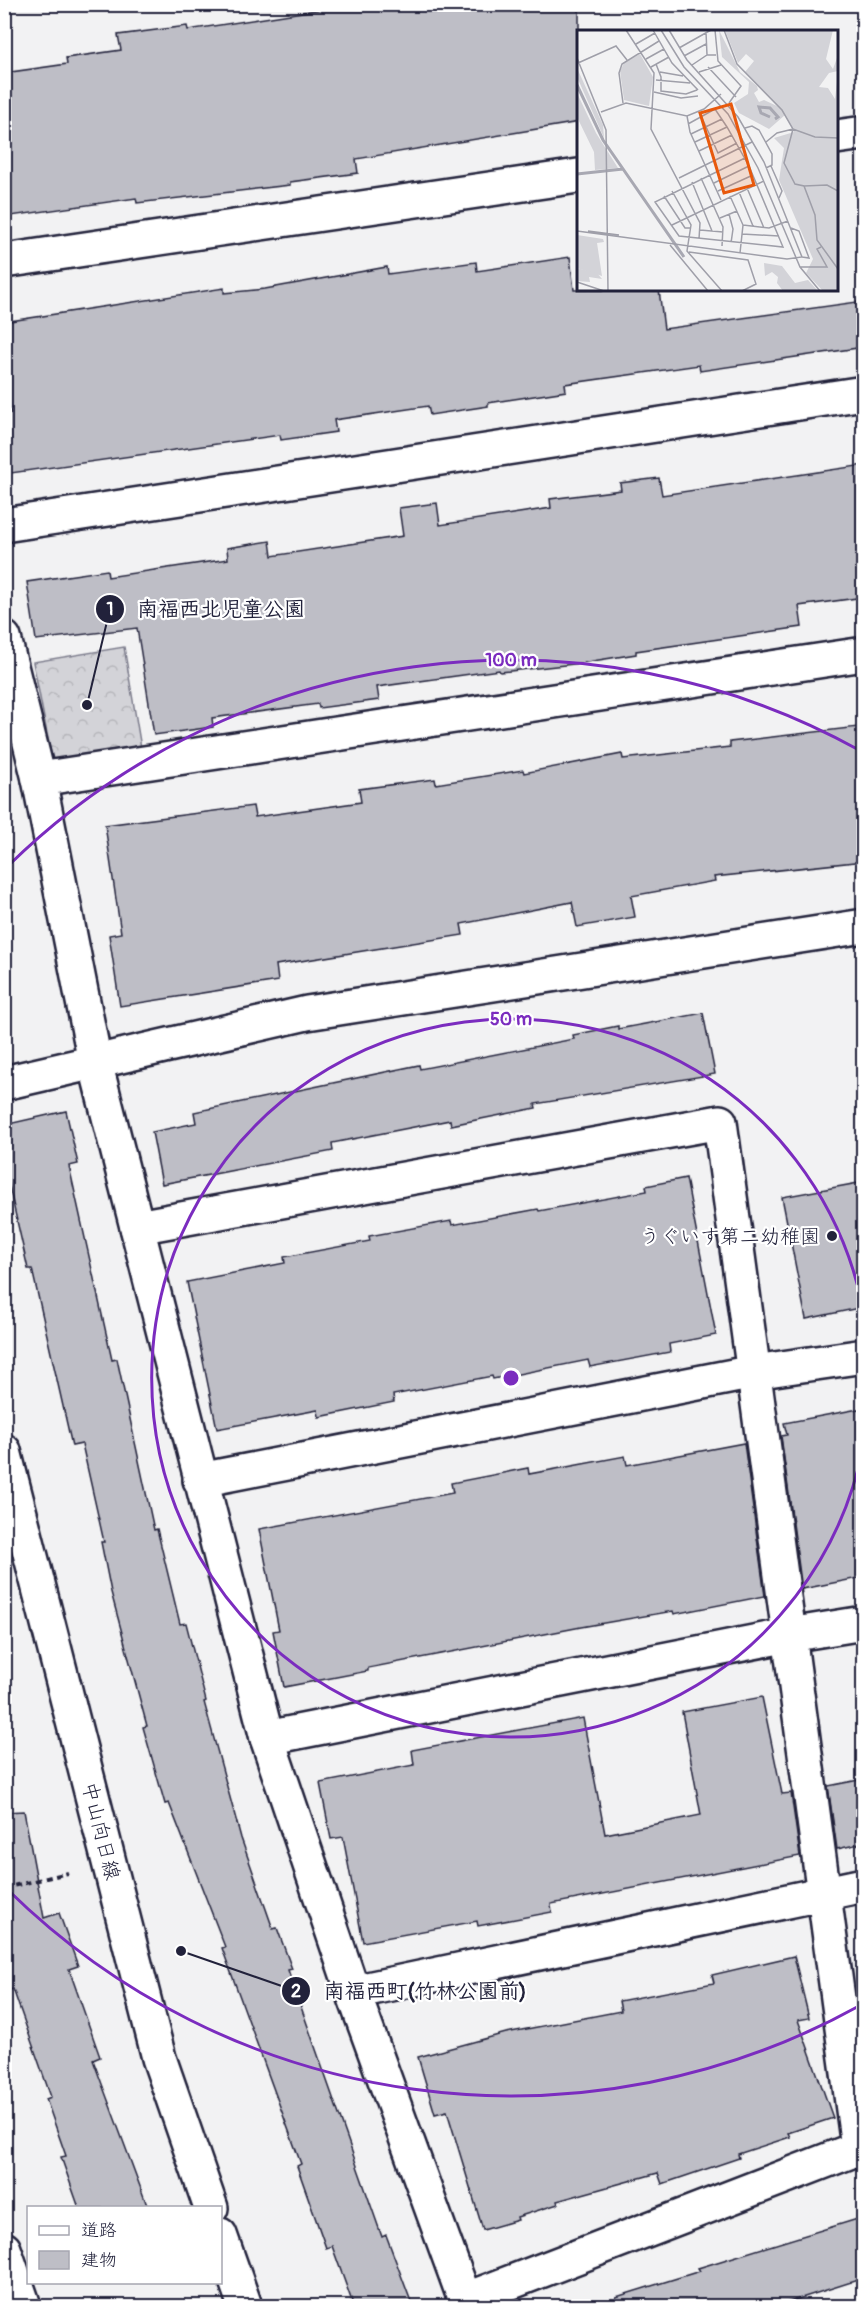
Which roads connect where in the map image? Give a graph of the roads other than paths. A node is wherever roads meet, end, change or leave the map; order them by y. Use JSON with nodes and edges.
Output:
{"nodes":[{"id":1,"x":864,"y":133,"type":"edge"},
{"id":2,"x":838,"y":137,"type":"edge"},
{"id":3,"x":577,"y":176,"type":"edge"},
{"id":4,"x":4,"y":261,"type":"edge"},
{"id":5,"x":864,"y":393,"type":"edge"},
{"id":6,"x":4,"y":525,"type":"edge"},
{"id":7,"x":4,"y":638,"type":"edge"},
{"id":8,"x":864,"y":654,"type":"edge"},
{"id":9,"x":39,"y":779,"type":"junction"},
{"id":10,"x":864,"y":926,"type":"edge"},
{"id":11,"x":95,"y":1062,"type":"junction"},
{"id":12,"x":4,"y":1083,"type":"edge"},
{"id":13,"x":137,"y":1227,"type":"junction"},
{"id":14,"x":864,"y":1356,"type":"edge"},
{"id":15,"x":754,"y":1372,"type":"junction"},
{"id":16,"x":4,"y":1451,"type":"edge"},
{"id":17,"x":200,"y":1480,"type":"junction"},
{"id":18,"x":864,"y":1623,"type":"edge"},
{"id":19,"x":789,"y":1635,"type":"junction"},
{"id":20,"x":267,"y":1738,"type":"junction"},
{"id":21,"x":864,"y":1885,"type":"edge"},
{"id":22,"x":823,"y":1892,"type":"junction"},
{"id":23,"x":353,"y":1992,"type":"junction"},
{"id":24,"x":861,"y":2147,"type":"edge"},
{"id":25,"x":210,"y":2206,"type":"edge"},
{"id":26,"x":222,"y":2241,"type":"edge"},
{"id":27,"x":4,"y":2249,"type":"edge"},
{"id":28,"x":24,"y":2307,"type":"edge"},
{"id":29,"x":245,"y":2307,"type":"edge"}],
"edges":[{"from":1,"to":2,"type":"street"},
{"from":3,"to":4,"type":"street"},
{"from":5,"to":6,"type":"street"},
{"from":7,"to":9,"type":"street"},
{"from":8,"to":9,"type":"street"},
{"from":9,"to":11,"type":"street"},
{"from":10,"to":11,"type":"street"},
{"from":11,"to":12,"type":"street"},
{"from":11,"to":13,"type":"street"},
{"from":13,"to":15,"type":"street"},
{"from":13,"to":17,"type":"street"},
{"from":14,"to":15,"type":"street"},
{"from":15,"to":17,"type":"street"},
{"from":15,"to":19,"type":"street"},
{"from":16,"to":25,"type":"street","name":"中山向日線"},
{"from":17,"to":20,"type":"street"},
{"from":18,"to":19,"type":"street"},
{"from":19,"to":20,"type":"street"},
{"from":19,"to":22,"type":"street"},
{"from":20,"to":23,"type":"street"},
{"from":21,"to":22,"type":"street"},
{"from":22,"to":23,"type":"street"},
{"from":22,"to":24,"type":"street"},
{"from":23,"to":24,"type":"street"},
{"from":26,"to":29,"type":"street"},
{"from":27,"to":28,"type":"street"}]}
